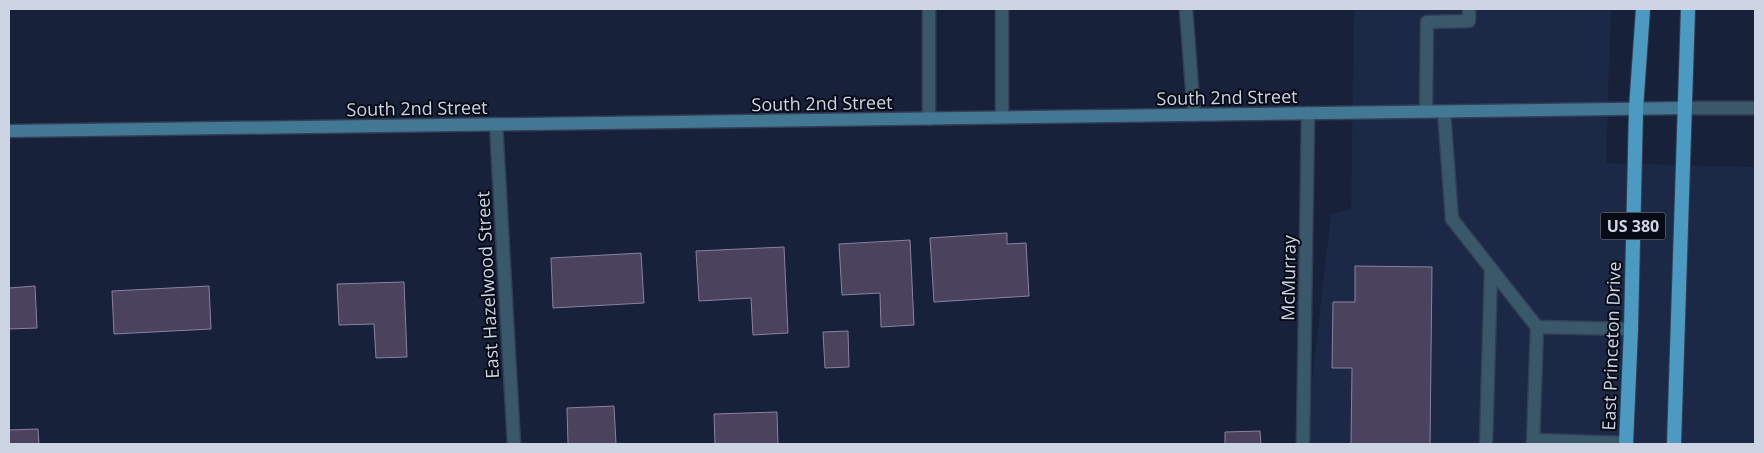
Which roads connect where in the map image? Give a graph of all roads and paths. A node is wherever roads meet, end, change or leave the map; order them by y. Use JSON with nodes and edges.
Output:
{"nodes":[{"id":1,"x":929,"y":9,"type":"edge"},
{"id":2,"x":1002,"y":9,"type":"edge"},
{"id":3,"x":1186,"y":9,"type":"edge"},
{"id":4,"x":1469,"y":9,"type":"edge"},
{"id":5,"x":1643,"y":9,"type":"edge"},
{"id":6,"x":1688,"y":9,"type":"edge"},
{"id":7,"x":1685,"y":108,"type":"junction"},
{"id":8,"x":1755,"y":108,"type":"edge"},
{"id":9,"x":1636,"y":109,"type":"junction"},
{"id":10,"x":1426,"y":112,"type":"junction"},
{"id":11,"x":1444,"y":112,"type":"junction"},
{"id":12,"x":1308,"y":113,"type":"junction"},
{"id":13,"x":1194,"y":115,"type":"junction"},
{"id":14,"x":1002,"y":117,"type":"junction"},
{"id":15,"x":929,"y":119,"type":"junction"},
{"id":16,"x":496,"y":124,"type":"junction"},
{"id":17,"x":9,"y":131,"type":"edge"},
{"id":18,"x":1491,"y":269,"type":"junction"},
{"id":19,"x":1537,"y":327,"type":"junction"},
{"id":20,"x":1631,"y":329,"type":"junction"},
{"id":21,"x":1533,"y":442,"type":"edge"},
{"id":22,"x":514,"y":444,"type":"edge"},
{"id":23,"x":1303,"y":444,"type":"edge"},
{"id":24,"x":1486,"y":444,"type":"edge"},
{"id":25,"x":1626,"y":444,"type":"edge"},
{"id":26,"x":1674,"y":444,"type":"edge"}],
"edges":[{"from":1,"to":15,"type":"street"},
{"from":2,"to":14,"type":"street"},
{"from":3,"to":13,"type":"street"},
{"from":4,"to":10,"type":"street"},
{"from":5,"to":9,"type":"highway","name":"East Princeton Drive","number":"US 380"},
{"from":6,"to":7,"type":"highway","number":"US 380"},
{"from":7,"to":8,"type":"street"},
{"from":7,"to":9,"type":"main road","name":"South 2nd Street"},
{"from":7,"to":26,"type":"highway","number":"US 380"},
{"from":9,"to":11,"type":"main road","name":"South 2nd Street"},
{"from":9,"to":20,"type":"highway","name":"East Princeton Drive","number":"US 380"},
{"from":10,"to":11,"type":"main road","name":"South 2nd Street"},
{"from":10,"to":12,"type":"main road","name":"South 2nd Street"},
{"from":11,"to":18,"type":"street"},
{"from":12,"to":13,"type":"main road","name":"South 2nd Street"},
{"from":12,"to":23,"type":"street","name":"McMurray"},
{"from":13,"to":14,"type":"main road","name":"South 2nd Street"},
{"from":14,"to":15,"type":"main road","name":"South 2nd Street"},
{"from":15,"to":16,"type":"main road","name":"South 2nd Street"},
{"from":16,"to":17,"type":"main road","name":"South 2nd Street"},
{"from":16,"to":22,"type":"street","name":"East Hazelwood Street"},
{"from":18,"to":19,"type":"street"},
{"from":18,"to":24,"type":"street"},
{"from":19,"to":20,"type":"street"},
{"from":19,"to":21,"type":"street"},
{"from":20,"to":25,"type":"highway","name":"East Princeton Drive","number":"US 380"},
{"from":21,"to":25,"type":"street"}]}
